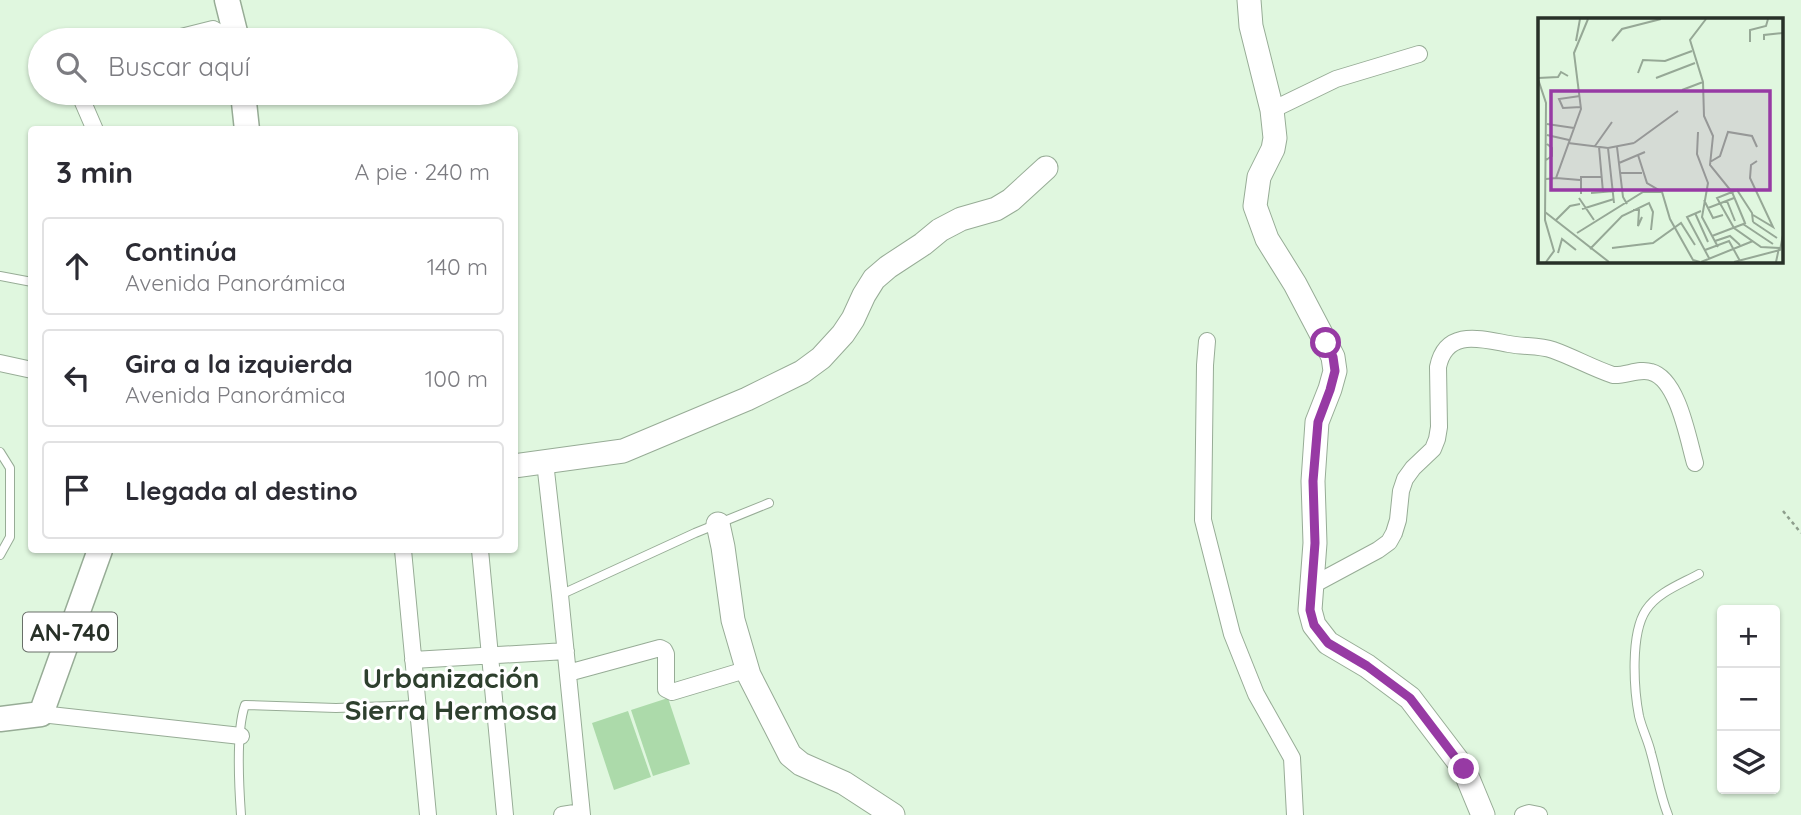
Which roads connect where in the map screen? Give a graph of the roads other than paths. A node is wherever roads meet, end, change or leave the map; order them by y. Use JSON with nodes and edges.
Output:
{"nodes":[{"id":1,"x":227,"y":0,"type":"edge"},
{"id":2,"x":1249,"y":0,"type":"edge"},
{"id":3,"x":232,"y":28,"type":"edge"},
{"id":4,"x":1419,"y":54,"type":"dead end"},
{"id":5,"x":84,"y":105,"type":"edge"},
{"id":6,"x":244,"y":105,"type":"edge"},
{"id":7,"x":1272,"y":110,"type":"junction"},
{"id":8,"x":93,"y":126,"type":"edge"},
{"id":9,"x":246,"y":126,"type":"edge"},
{"id":10,"x":1045,"y":168,"type":"dead end"},
{"id":11,"x":0,"y":276,"type":"edge"},
{"id":12,"x":28,"y":281,"type":"edge"},
{"id":13,"x":1208,"y":341,"type":"dead end"},
{"id":14,"x":0,"y":363,"type":"edge"},
{"id":15,"x":28,"y":369,"type":"edge"},
{"id":16,"x":0,"y":452,"type":"edge"},
{"id":17,"x":545,"y":462,"type":"junction"},
{"id":18,"x":1695,"y":463,"type":"dead end"},
{"id":19,"x":518,"y":465,"type":"edge"},
{"id":20,"x":769,"y":503,"type":"dead end"},
{"id":21,"x":718,"y":524,"type":"junction"},
{"id":22,"x":99,"y":553,"type":"edge"},
{"id":23,"x":403,"y":553,"type":"edge"},
{"id":24,"x":480,"y":553,"type":"edge"},
{"id":25,"x":0,"y":555,"type":"edge"},
{"id":26,"x":1699,"y":574,"type":"dead end"},
{"id":27,"x":1311,"y":586,"type":"junction"},
{"id":28,"x":560,"y":595,"type":"junction"},
{"id":29,"x":566,"y":651,"type":"junction"},
{"id":30,"x":491,"y":656,"type":"junction"},
{"id":31,"x":413,"y":660,"type":"junction"},
{"id":32,"x":568,"y":674,"type":"junction"},
{"id":33,"x":749,"y":675,"type":"junction"},
{"id":34,"x":417,"y":705,"type":"junction"},
{"id":35,"x":41,"y":714,"type":"junction"},
{"id":36,"x":0,"y":719,"type":"edge"},
{"id":37,"x":241,"y":736,"type":"junction"},
{"id":38,"x":581,"y":814,"type":"edge"},
{"id":39,"x":241,"y":815,"type":"edge"},
{"id":40,"x":428,"y":815,"type":"edge"},
{"id":41,"x":505,"y":815,"type":"edge"},
{"id":42,"x":562,"y":815,"type":"edge"},
{"id":43,"x":893,"y":815,"type":"edge"},
{"id":44,"x":1295,"y":815,"type":"edge"},
{"id":45,"x":1483,"y":815,"type":"edge"},
{"id":46,"x":1523,"y":815,"type":"edge"},
{"id":47,"x":1539,"y":815,"type":"edge"},
{"id":48,"x":1668,"y":815,"type":"edge"}],
"edges":[{"from":1,"to":3,"type":"main road"},
{"from":2,"to":7,"type":"main road"},
{"from":4,"to":7,"type":"street"},
{"from":5,"to":8,"type":"street"},
{"from":6,"to":9,"type":"main road"},
{"from":7,"to":27,"type":"main road"},
{"from":10,"to":17,"type":"main road"},
{"from":11,"to":12,"type":"lane"},
{"from":13,"to":44,"type":"street"},
{"from":14,"to":15,"type":"street"},
{"from":16,"to":25,"type":"lane"},
{"from":17,"to":19,"type":"main road"},
{"from":17,"to":28,"type":"street"},
{"from":18,"to":27,"type":"street"},
{"from":20,"to":21,"type":"lane"},
{"from":21,"to":28,"type":"lane"},
{"from":21,"to":33,"type":"main road"},
{"from":22,"to":35,"type":"main road","number":"AN-740"},
{"from":23,"to":31,"type":"street"},
{"from":24,"to":30,"type":"street"},
{"from":26,"to":48,"type":"lane"},
{"from":27,"to":45,"type":"main road"},
{"from":28,"to":29,"type":"street"},
{"from":29,"to":30,"type":"street"},
{"from":29,"to":32,"type":"street"},
{"from":30,"to":31,"type":"street"},
{"from":30,"to":41,"type":"street"},
{"from":31,"to":34,"type":"street"},
{"from":32,"to":33,"type":"street"},
{"from":32,"to":38,"type":"street"},
{"from":33,"to":43,"type":"main road"},
{"from":34,"to":37,"type":"lane"},
{"from":34,"to":40,"type":"street"},
{"from":35,"to":36,"type":"main road"},
{"from":35,"to":37,"type":"street"},
{"from":37,"to":39,"type":"lane"},
{"from":38,"to":42,"type":"street"},
{"from":46,"to":47,"type":"street"}]}
